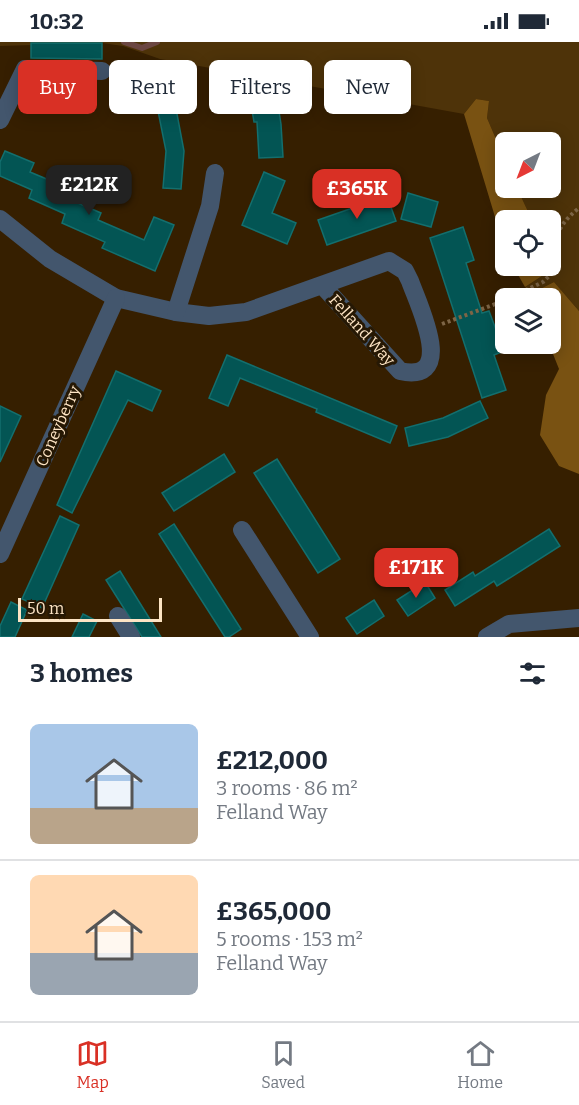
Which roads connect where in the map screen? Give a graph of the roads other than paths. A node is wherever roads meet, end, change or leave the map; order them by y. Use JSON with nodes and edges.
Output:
{"nodes":[{"id":1,"x":102,"y":71,"type":"dead end"},
{"id":2,"x":0,"y":120,"type":"edge"},
{"id":3,"x":215,"y":173,"type":"dead end"},
{"id":4,"x":0,"y":219,"type":"edge"},
{"id":5,"x":323,"y":286,"type":"junction"},
{"id":6,"x":116,"y":298,"type":"junction"},
{"id":7,"x":176,"y":312,"type":"junction"},
{"id":8,"x":242,"y":530,"type":"dead end"},
{"id":9,"x":0,"y":554,"type":"edge"},
{"id":10,"x":117,"y":616,"type":"dead end"},
{"id":11,"x":579,"y":618,"type":"edge"},
{"id":12,"x":131,"y":637,"type":"edge"},
{"id":13,"x":310,"y":637,"type":"edge"},
{"id":14,"x":487,"y":637,"type":"edge"}],
"edges":[{"from":1,"to":2,"type":"street"},
{"from":3,"to":7,"type":"street"},
{"from":4,"to":6,"type":"street","name":"Felland Way"},
{"from":5,"to":5,"type":"street","name":"Felland Way"},
{"from":5,"to":7,"type":"street","name":"Felland Way"},
{"from":6,"to":7,"type":"street","name":"Felland Way"},
{"from":6,"to":9,"type":"street","name":"Coneyberry"},
{"from":8,"to":13,"type":"street"},
{"from":10,"to":12,"type":"street"},
{"from":11,"to":14,"type":"street"}]}
